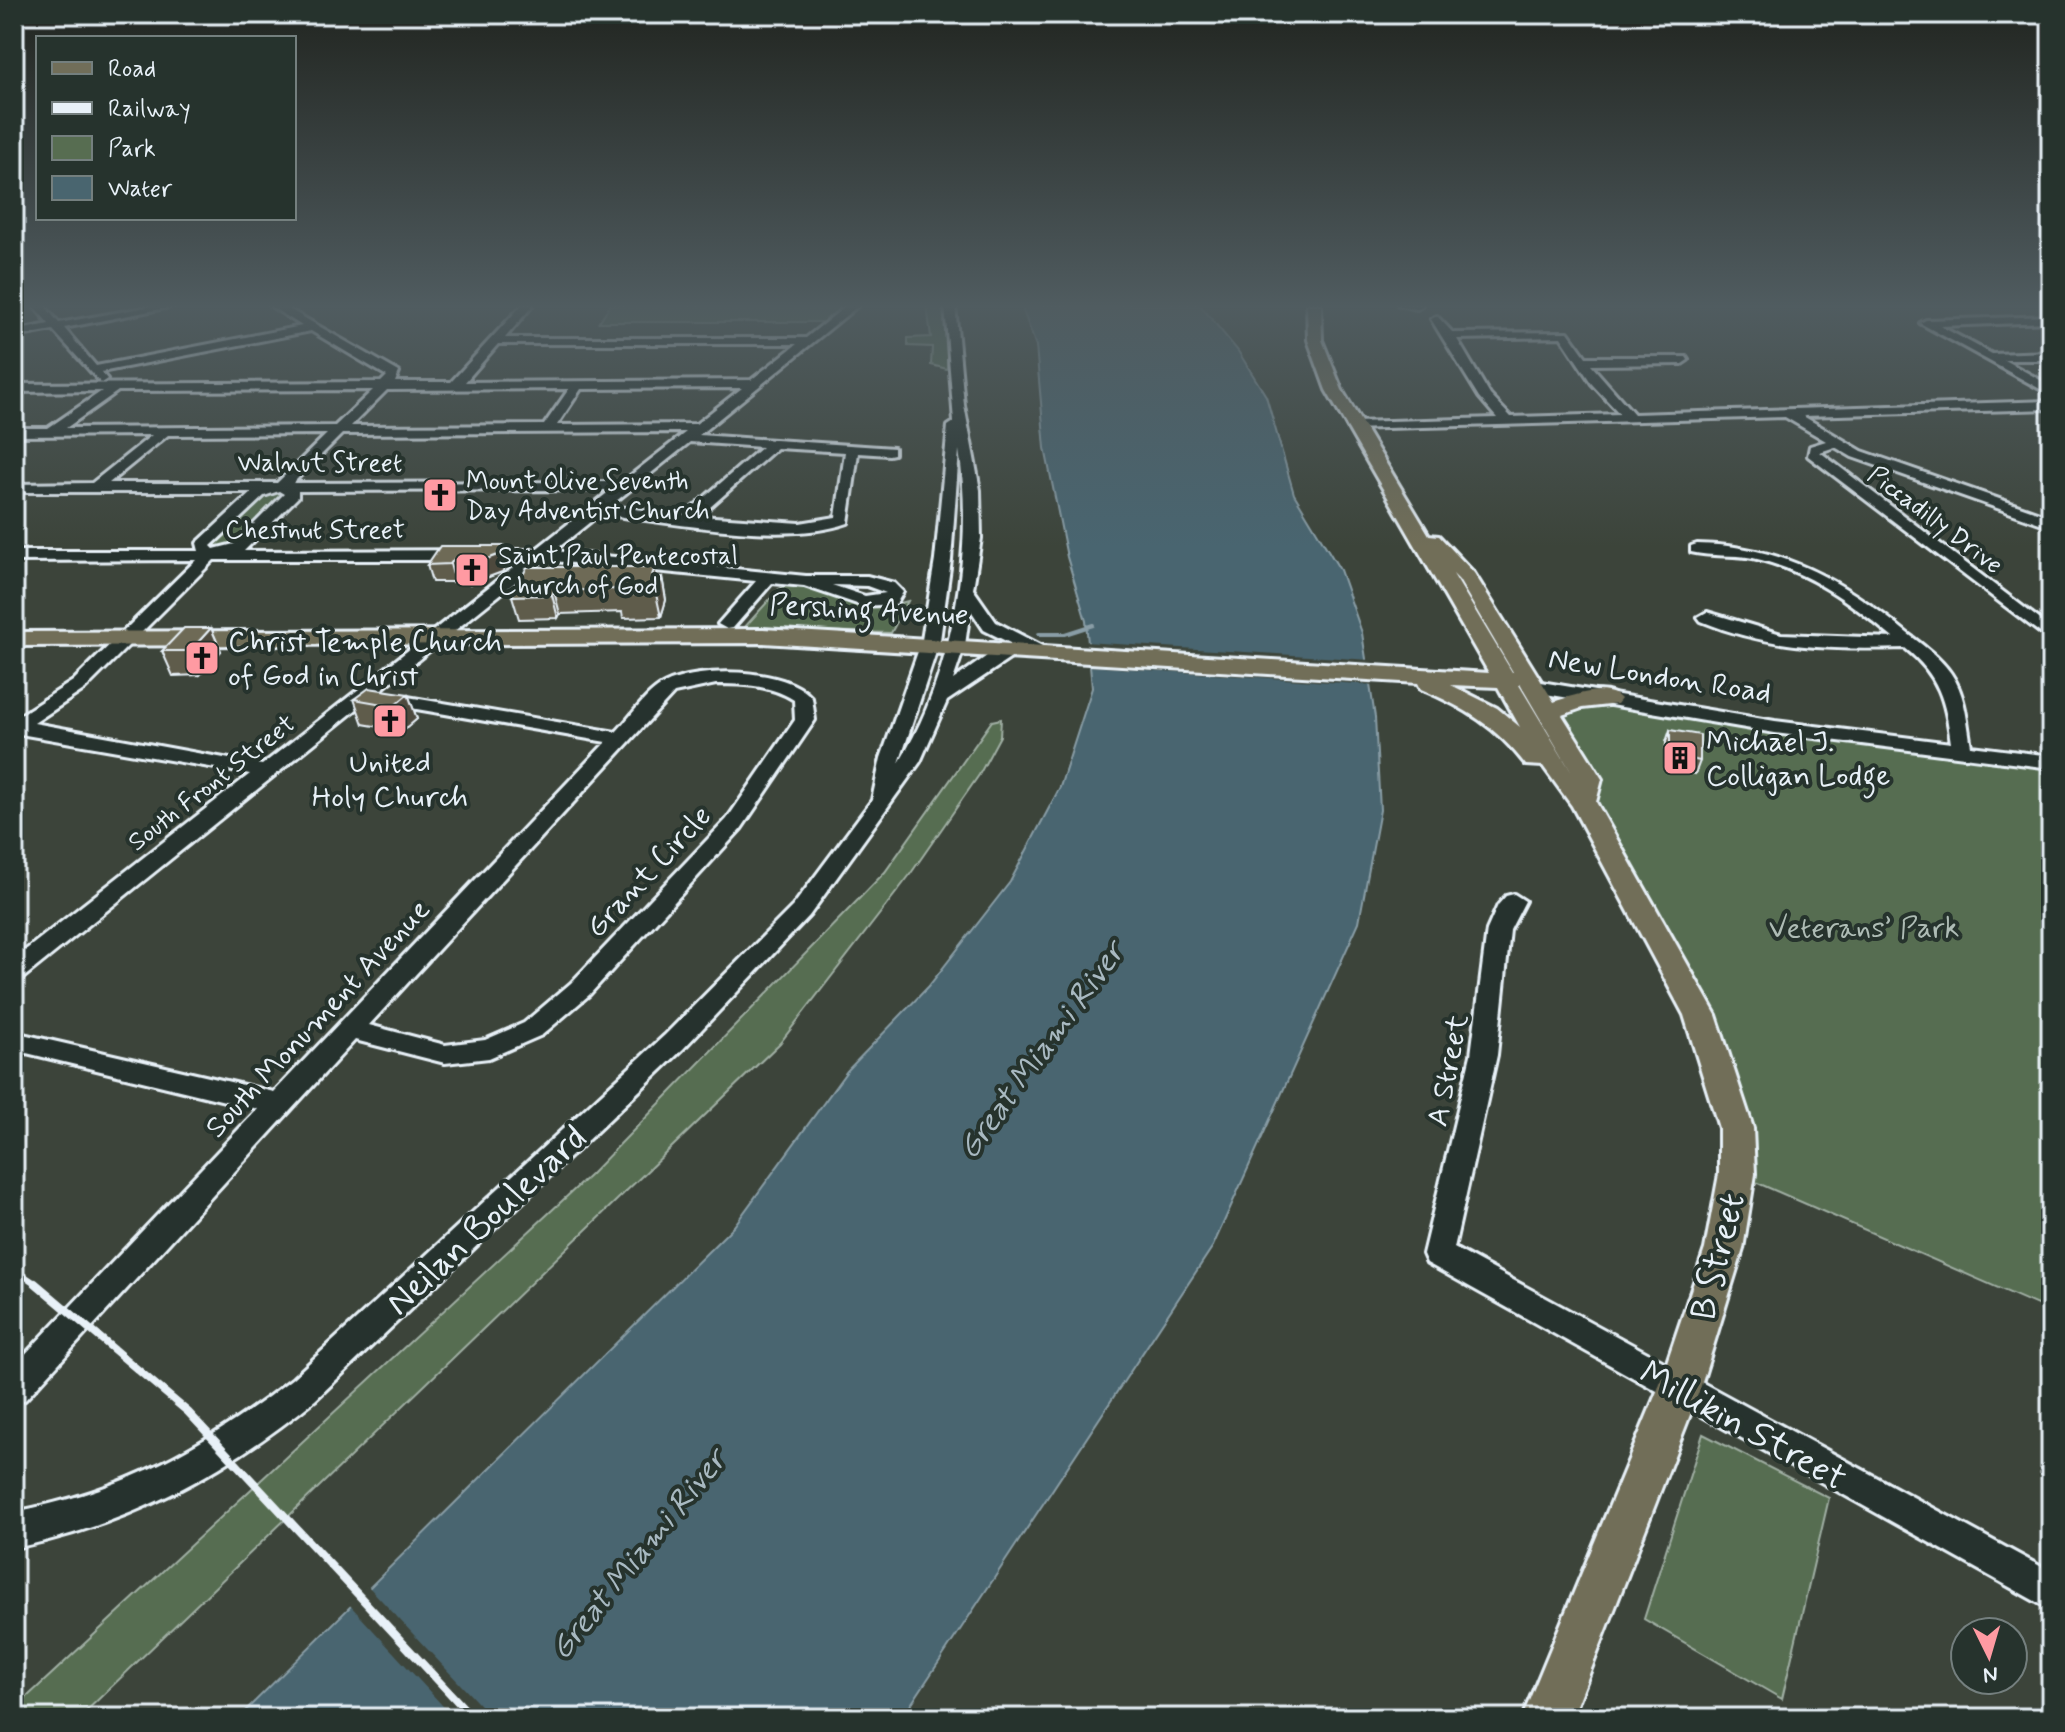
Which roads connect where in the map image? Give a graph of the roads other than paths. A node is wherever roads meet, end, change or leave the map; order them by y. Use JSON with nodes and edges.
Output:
{"nodes":[{"id":1,"x":112,"y":386,"type":"junction"},
{"id":2,"x":159,"y":386,"type":"edge"},
{"id":3,"x":385,"y":386,"type":"edge"},
{"id":4,"x":577,"y":386,"type":"edge"},
{"id":5,"x":753,"y":386,"type":"edge"},
{"id":6,"x":956,"y":386,"type":"edge"},
{"id":7,"x":1334,"y":386,"type":"edge"},
{"id":8,"x":1476,"y":386,"type":"edge"},
{"id":9,"x":1601,"y":386,"type":"edge"},
{"id":10,"x":14,"y":388,"type":"edge"},
{"id":11,"x":958,"y":405,"type":"junction"},
{"id":12,"x":2051,"y":405,"type":"edge"},
{"id":13,"x":1788,"y":413,"type":"junction"},
{"id":14,"x":1629,"y":416,"type":"junction"},
{"id":15,"x":1507,"y":421,"type":"junction"},
{"id":16,"x":1354,"y":426,"type":"junction"},
{"id":17,"x":548,"y":429,"type":"junction"},
{"id":18,"x":339,"y":430,"type":"junction"},
{"id":19,"x":165,"y":431,"type":"junction"},
{"id":20,"x":14,"y":432,"type":"edge"},
{"id":21,"x":51,"y":432,"type":"junction"},
{"id":22,"x":692,"y":433,"type":"junction"},
{"id":23,"x":1834,"y":443,"type":"junction"},
{"id":24,"x":773,"y":444,"type":"junction"},
{"id":25,"x":852,"y":450,"type":"junction"},
{"id":26,"x":889,"y":451,"type":"dead end"},
{"id":27,"x":282,"y":486,"type":"junction"},
{"id":28,"x":627,"y":486,"type":"junction"},
{"id":29,"x":96,"y":487,"type":"junction"},
{"id":30,"x":14,"y":488,"type":"edge"},
{"id":31,"x":597,"y":509,"type":"junction"},
{"id":32,"x":689,"y":518,"type":"junction"},
{"id":33,"x":2051,"y":522,"type":"edge"},
{"id":34,"x":1416,"y":526,"type":"junction"},
{"id":35,"x":1697,"y":549,"type":"dead end"},
{"id":36,"x":210,"y":555,"type":"junction"},
{"id":37,"x":541,"y":555,"type":"junction"},
{"id":38,"x":14,"y":556,"type":"edge"},
{"id":39,"x":767,"y":578,"type":"junction"},
{"id":40,"x":806,"y":581,"type":"dead end"},
{"id":41,"x":967,"y":592,"type":"junction"},
{"id":42,"x":1707,"y":617,"type":"dead end"},
{"id":43,"x":727,"y":624,"type":"dead end"},
{"id":44,"x":1476,"y":628,"type":"junction"},
{"id":45,"x":440,"y":636,"type":"junction"},
{"id":46,"x":2051,"y":636,"type":"edge"},
{"id":47,"x":14,"y":639,"type":"edge"},
{"id":48,"x":127,"y":639,"type":"junction"},
{"id":49,"x":1909,"y":643,"type":"junction"},
{"id":50,"x":930,"y":644,"type":"junction"},
{"id":51,"x":956,"y":645,"type":"junction"},
{"id":52,"x":1023,"y":646,"type":"junction"},
{"id":53,"x":1523,"y":681,"type":"junction"},
{"id":54,"x":1458,"y":686,"type":"junction"},
{"id":55,"x":667,"y":689,"type":"joint"},
{"id":56,"x":365,"y":694,"type":"junction"},
{"id":57,"x":940,"y":697,"type":"junction"},
{"id":58,"x":1609,"y":699,"type":"junction"},
{"id":59,"x":1550,"y":711,"type":"junction"},
{"id":60,"x":15,"y":726,"type":"edge"},
{"id":61,"x":1805,"y":729,"type":"junction"},
{"id":62,"x":620,"y":739,"type":"junction"},
{"id":63,"x":1962,"y":753,"type":"junction"},
{"id":64,"x":2051,"y":762,"type":"edge"},
{"id":65,"x":269,"y":772,"type":"junction"},
{"id":66,"x":1583,"y":802,"type":"junction"},
{"id":67,"x":880,"y":803,"type":"junction"},
{"id":68,"x":1609,"y":855,"type":"junction"},
{"id":69,"x":1514,"y":901,"type":"dead end"},
{"id":70,"x":14,"y":972,"type":"edge"},
{"id":71,"x":352,"y":1030,"type":"junction"},
{"id":72,"x":14,"y":1041,"type":"edge"},
{"id":73,"x":280,"y":1104,"type":"junction"},
{"id":74,"x":1438,"y":1254,"type":"joint"},
{"id":75,"x":14,"y":1389,"type":"edge"},
{"id":76,"x":1679,"y":1389,"type":"junction"},
{"id":77,"x":14,"y":1530,"type":"edge"},
{"id":78,"x":2051,"y":1592,"type":"edge"},
{"id":79,"x":1547,"y":1718,"type":"edge"}],
"edges":[{"from":1,"to":2,"type":"street"},
{"from":1,"to":10,"type":"street"},
{"from":1,"to":21,"type":"street"},
{"from":3,"to":18,"type":"street"},
{"from":4,"to":17,"type":"street"},
{"from":5,"to":22,"type":"street","name":"South Front Street"},
{"from":6,"to":11,"type":"street","name":"Neilan Boulevard"},
{"from":7,"to":16,"type":"main road"},
{"from":8,"to":15,"type":"street"},
{"from":9,"to":14,"type":"street"},
{"from":11,"to":41,"type":"street","name":"Neilan Boulevard"},
{"from":11,"to":50,"type":"street","name":"Neilan Boulevard"},
{"from":12,"to":13,"type":"street"},
{"from":13,"to":14,"type":"street"},
{"from":13,"to":23,"type":"street"},
{"from":14,"to":15,"type":"street"},
{"from":15,"to":16,"type":"street"},
{"from":16,"to":34,"type":"main road"},
{"from":17,"to":18,"type":"street"},
{"from":17,"to":22,"type":"street"},
{"from":18,"to":19,"type":"street"},
{"from":18,"to":27,"type":"street"},
{"from":19,"to":21,"type":"street"},
{"from":19,"to":29,"type":"street"},
{"from":20,"to":21,"type":"street"},
{"from":22,"to":24,"type":"street"},
{"from":22,"to":28,"type":"street","name":"South Front Street"},
{"from":23,"to":33,"type":"street"},
{"from":23,"to":46,"type":"street","name":"Piccadilly Drive"},
{"from":24,"to":25,"type":"street"},
{"from":24,"to":32,"type":"street"},
{"from":25,"to":26,"type":"street"},
{"from":25,"to":32,"type":"street"},
{"from":27,"to":28,"type":"street","name":"Walnut Street"},
{"from":27,"to":29,"type":"street","name":"Walnut Street"},
{"from":27,"to":36,"type":"street"},
{"from":27,"to":36,"type":"street"},
{"from":28,"to":31,"type":"street","name":"South Front Street"},
{"from":29,"to":30,"type":"street","name":"Walnut Street"},
{"from":31,"to":32,"type":"street"},
{"from":31,"to":37,"type":"street","name":"South Front Street"},
{"from":34,"to":44,"type":"main road"},
{"from":34,"to":53,"type":"main road"},
{"from":35,"to":49,"type":"street"},
{"from":36,"to":37,"type":"street","name":"Chestnut Street"},
{"from":36,"to":38,"type":"street","name":"Chestnut Street"},
{"from":36,"to":48,"type":"street"},
{"from":37,"to":39,"type":"street","name":"Chestnut Street"},
{"from":37,"to":45,"type":"street","name":"South Front Street"},
{"from":39,"to":40,"type":"street","name":"Chestnut Street"},
{"from":39,"to":43,"type":"street"},
{"from":41,"to":51,"type":"street","name":"Neilan Boulevard"},
{"from":41,"to":52,"type":"street"},
{"from":42,"to":49,"type":"street"},
{"from":44,"to":53,"type":"main road"},
{"from":44,"to":54,"type":"main road"},
{"from":45,"to":48,"type":"main road","name":"Pershing Avenue"},
{"from":45,"to":50,"type":"main road","name":"Pershing Avenue"},
{"from":45,"to":56,"type":"street","name":"South Front Street"},
{"from":47,"to":48,"type":"main road","name":"Pershing Avenue"},
{"from":48,"to":60,"type":"street"},
{"from":49,"to":63,"type":"street"},
{"from":50,"to":51,"type":"main road","name":"Pershing Avenue"},
{"from":50,"to":67,"type":"street","name":"Neilan Boulevard"},
{"from":51,"to":52,"type":"main road","name":"Pershing Avenue"},
{"from":51,"to":57,"type":"street","name":"Neilan Boulevard"},
{"from":52,"to":54,"type":"main road","name":"Pershing Avenue"},
{"from":52,"to":57,"type":"street"},
{"from":53,"to":54,"type":"main road"},
{"from":53,"to":58,"type":"street","name":"New London Road"},
{"from":53,"to":59,"type":"main road","name":"B Street"},
{"from":53,"to":61,"type":"street","name":"New London Road"},
{"from":53,"to":66,"type":"main road","name":"B Street"},
{"from":54,"to":68,"type":"main road"},
{"from":55,"to":62,"type":"street","name":"South Monument Avenue"},
{"from":55,"to":71,"type":"street","name":"Grant Circle"},
{"from":56,"to":62,"type":"street"},
{"from":56,"to":65,"type":"street","name":"South Front Street"},
{"from":57,"to":67,"type":"street","name":"Neilan Boulevard"},
{"from":58,"to":59,"type":"main road"},
{"from":58,"to":61,"type":"street","name":"New London Road"},
{"from":59,"to":66,"type":"main road","name":"B Street"},
{"from":60,"to":65,"type":"street"},
{"from":61,"to":63,"type":"street","name":"New London Road"},
{"from":62,"to":71,"type":"street","name":"South Monument Avenue"},
{"from":63,"to":64,"type":"street","name":"New London Road"},
{"from":65,"to":70,"type":"street","name":"South Front Street"},
{"from":66,"to":68,"type":"main road","name":"B Street"},
{"from":67,"to":77,"type":"street","name":"Neilan Boulevard"},
{"from":68,"to":76,"type":"main road","name":"B Street"},
{"from":69,"to":74,"type":"street","name":"A Street"},
{"from":71,"to":73,"type":"street","name":"South Monument Avenue"},
{"from":72,"to":73,"type":"street"},
{"from":73,"to":75,"type":"street","name":"South Monument Avenue"},
{"from":74,"to":76,"type":"street","name":"Millikin Street"},
{"from":76,"to":78,"type":"street","name":"Millikin Street"},
{"from":76,"to":79,"type":"main road","name":"B Street"}]}
